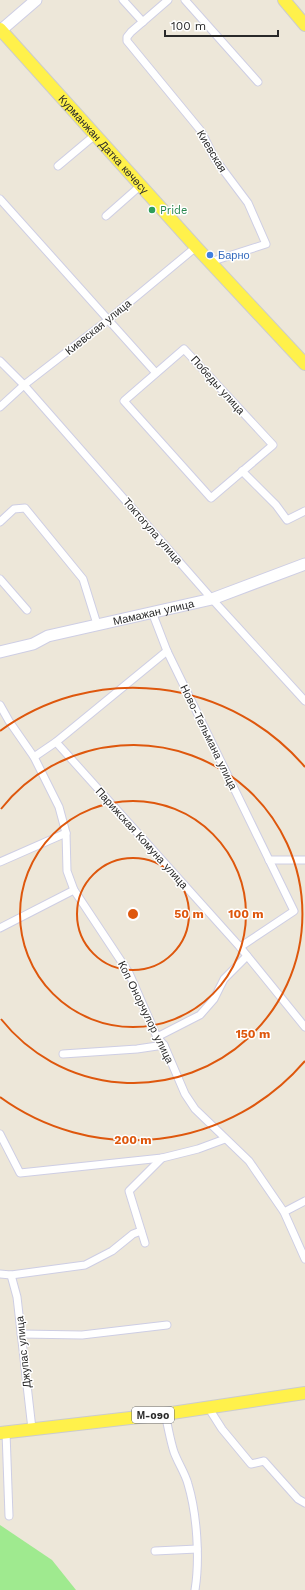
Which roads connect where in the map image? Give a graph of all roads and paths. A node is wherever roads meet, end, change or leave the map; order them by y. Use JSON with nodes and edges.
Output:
{"nodes":[{"id":1,"x":36,"y":0,"type":"edge"},
{"id":2,"x":123,"y":0,"type":"edge"},
{"id":3,"x":168,"y":0,"type":"edge"},
{"id":4,"x":185,"y":0,"type":"edge"},
{"id":5,"x":284,"y":0,"type":"edge"},
{"id":6,"x":143,"y":22,"type":"junction"},
{"id":7,"x":305,"y":25,"type":"edge"},
{"id":8,"x":0,"y":30,"type":"edge"},
{"id":9,"x":258,"y":82,"type":"dead end"},
{"id":10,"x":95,"y":135,"type":"junction"},
{"id":11,"x":58,"y":166,"type":"dead end"},
{"id":12,"x":140,"y":186,"type":"junction"},
{"id":13,"x":0,"y":199,"type":"edge"},
{"id":14,"x":106,"y":216,"type":"dead end"},
{"id":15,"x":196,"y":248,"type":"junction"},
{"id":16,"x":210,"y":262,"type":"junction"},
{"id":17,"x":108,"y":320,"type":"junction"},
{"id":18,"x":0,"y":361,"type":"edge"},
{"id":19,"x":305,"y":364,"type":"edge"},
{"id":20,"x":156,"y":373,"type":"junction"},
{"id":21,"x":24,"y":385,"type":"junction"},
{"id":22,"x":0,"y":407,"type":"edge"},
{"id":23,"x":242,"y":471,"type":"junction"},
{"id":24,"x":305,"y":511,"type":"edge"},
{"id":25,"x":0,"y":522,"type":"edge"},
{"id":26,"x":305,"y":564,"type":"edge"},
{"id":27,"x":0,"y":579,"type":"edge"},
{"id":28,"x":212,"y":599,"type":"junction"},
{"id":29,"x":27,"y":610,"type":"dead end"},
{"id":30,"x":152,"y":612,"type":"junction"},
{"id":31,"x":97,"y":624,"type":"junction"},
{"id":32,"x":167,"y":651,"type":"junction"},
{"id":33,"x":0,"y":652,"type":"edge"},
{"id":34,"x":305,"y":701,"type":"edge"},
{"id":35,"x":0,"y":705,"type":"edge"},
{"id":36,"x":56,"y":742,"type":"junction"},
{"id":37,"x":34,"y":757,"type":"junction"},
{"id":38,"x":66,"y":833,"type":"junction"},
{"id":39,"x":269,"y":860,"type":"junction"},
{"id":40,"x":305,"y":860,"type":"edge"},
{"id":41,"x":0,"y":862,"type":"edge"},
{"id":42,"x":74,"y":890,"type":"junction"},
{"id":43,"x":0,"y":928,"type":"edge"},
{"id":44,"x":240,"y":947,"type":"junction"},
{"id":45,"x":247,"y":956,"type":"junction"},
{"id":46,"x":305,"y":1027,"type":"edge"},
{"id":47,"x":157,"y":1037,"type":"junction"},
{"id":48,"x":164,"y":1045,"type":"junction"},
{"id":49,"x":63,"y":1054,"type":"dead end"},
{"id":50,"x":0,"y":1134,"type":"edge"},
{"id":51,"x":225,"y":1139,"type":"junction"},
{"id":52,"x":162,"y":1158,"type":"junction"},
{"id":53,"x":305,"y":1202,"type":"edge"},
{"id":54,"x":284,"y":1212,"type":"junction"},
{"id":55,"x":141,"y":1231,"type":"junction"},
{"id":56,"x":145,"y":1243,"type":"dead end"},
{"id":57,"x":305,"y":1259,"type":"edge"},
{"id":58,"x":0,"y":1274,"type":"edge"},
{"id":59,"x":11,"y":1274,"type":"junction"},
{"id":60,"x":167,"y":1325,"type":"dead end"},
{"id":61,"x":21,"y":1334,"type":"junction"},
{"id":62,"x":305,"y":1393,"type":"edge"},
{"id":63,"x":208,"y":1407,"type":"junction"},
{"id":64,"x":165,"y":1414,"type":"junction"},
{"id":65,"x":32,"y":1429,"type":"junction"},
{"id":66,"x":3,"y":1433,"type":"edge"},
{"id":67,"x":305,"y":1503,"type":"edge"},
{"id":68,"x":9,"y":1516,"type":"dead end"},
{"id":69,"x":197,"y":1549,"type":"junction"},
{"id":70,"x":155,"y":1551,"type":"dead end"},
{"id":71,"x":195,"y":1590,"type":"edge"}],
"edges":[{"from":1,"to":8,"type":"street"},
{"from":2,"to":6,"type":"street"},
{"from":3,"to":6,"type":"street"},
{"from":4,"to":9,"type":"street"},
{"from":5,"to":7,"type":"main road"},
{"from":6,"to":16,"type":"street","name":"Киевская"},
{"from":8,"to":10,"type":"main road","name":"Курманжан Датка көчөсү"},
{"from":10,"to":11,"type":"street"},
{"from":10,"to":12,"type":"main road","name":"Курманжан Датка көчөсү"},
{"from":12,"to":14,"type":"street"},
{"from":12,"to":15,"type":"main road","name":"Курманжан Датка көчөсү"},
{"from":13,"to":17,"type":"street"},
{"from":15,"to":16,"type":"main road","name":"Курманжан Датка көчөсү"},
{"from":15,"to":17,"type":"street","name":"Киевская улица"},
{"from":16,"to":19,"type":"main road","name":"Курманжан Датка көчөсү"},
{"from":17,"to":20,"type":"street"},
{"from":17,"to":21,"type":"street","name":"Киевская улица"},
{"from":18,"to":21,"type":"street","name":"Токтогула улица"},
{"from":20,"to":23,"type":"street","name":"Победы улица"},
{"from":20,"to":23,"type":"street","name":"Победы улица"},
{"from":21,"to":22,"type":"street","name":"Киевская улица"},
{"from":21,"to":28,"type":"street","name":"Токтогула улица"},
{"from":23,"to":24,"type":"street"},
{"from":25,"to":31,"type":"street"},
{"from":26,"to":28,"type":"street","name":"Мамажан улица"},
{"from":27,"to":29,"type":"street"},
{"from":28,"to":30,"type":"street","name":"Мамажан улица"},
{"from":28,"to":34,"type":"street","name":"Токтогула улица"},
{"from":30,"to":31,"type":"street","name":"Мамажан улица"},
{"from":30,"to":32,"type":"street","name":"Ново-Тельмана улица"},
{"from":31,"to":33,"type":"street","name":"Мамажан улица"},
{"from":32,"to":36,"type":"street"},
{"from":32,"to":39,"type":"street","name":"Ново-Тельмана улица"},
{"from":35,"to":37,"type":"street","name":"Коп Онорчулор улица"},
{"from":36,"to":37,"type":"street"},
{"from":36,"to":44,"type":"street","name":"Парижская Комуна улица"},
{"from":37,"to":38,"type":"street","name":"Коп Онорчулор улица"},
{"from":38,"to":41,"type":"street"},
{"from":38,"to":42,"type":"street","name":"Коп Онорчулор улица"},
{"from":39,"to":40,"type":"street"},
{"from":39,"to":44,"type":"street","name":"Ново-Тельмана улица"},
{"from":42,"to":43,"type":"street"},
{"from":42,"to":47,"type":"street","name":"Коп Онорчулор улица"},
{"from":44,"to":45,"type":"street","name":"Парижская Комуна улица"},
{"from":45,"to":46,"type":"street","name":"Парижская Комуна улица"},
{"from":45,"to":47,"type":"street"},
{"from":47,"to":48,"type":"street","name":"Коп Онорчулор улица"},
{"from":48,"to":49,"type":"street"},
{"from":48,"to":51,"type":"street","name":"Коп Онорчулор улица"},
{"from":50,"to":52,"type":"street"},
{"from":51,"to":52,"type":"street"},
{"from":51,"to":54,"type":"street","name":"Коп Онорчулор улица"},
{"from":52,"to":55,"type":"street"},
{"from":53,"to":54,"type":"street"},
{"from":54,"to":57,"type":"street","name":"Коп Онорчулор улица"},
{"from":55,"to":56,"type":"street"},
{"from":55,"to":59,"type":"street"},
{"from":58,"to":59,"type":"street"},
{"from":59,"to":61,"type":"street","name":"Джупас улица"},
{"from":60,"to":61,"type":"street"},
{"from":61,"to":65,"type":"street","name":"Джупас улица"},
{"from":62,"to":63,"type":"main road","number":"М-090"},
{"from":63,"to":64,"type":"main road","number":"М-090"},
{"from":63,"to":67,"type":"street"},
{"from":64,"to":65,"type":"main road","number":"М-090"},
{"from":64,"to":69,"type":"street"},
{"from":65,"to":66,"type":"main road","number":"М-090"},
{"from":66,"to":68,"type":"street"},
{"from":69,"to":70,"type":"street"},
{"from":69,"to":71,"type":"street"}]}
